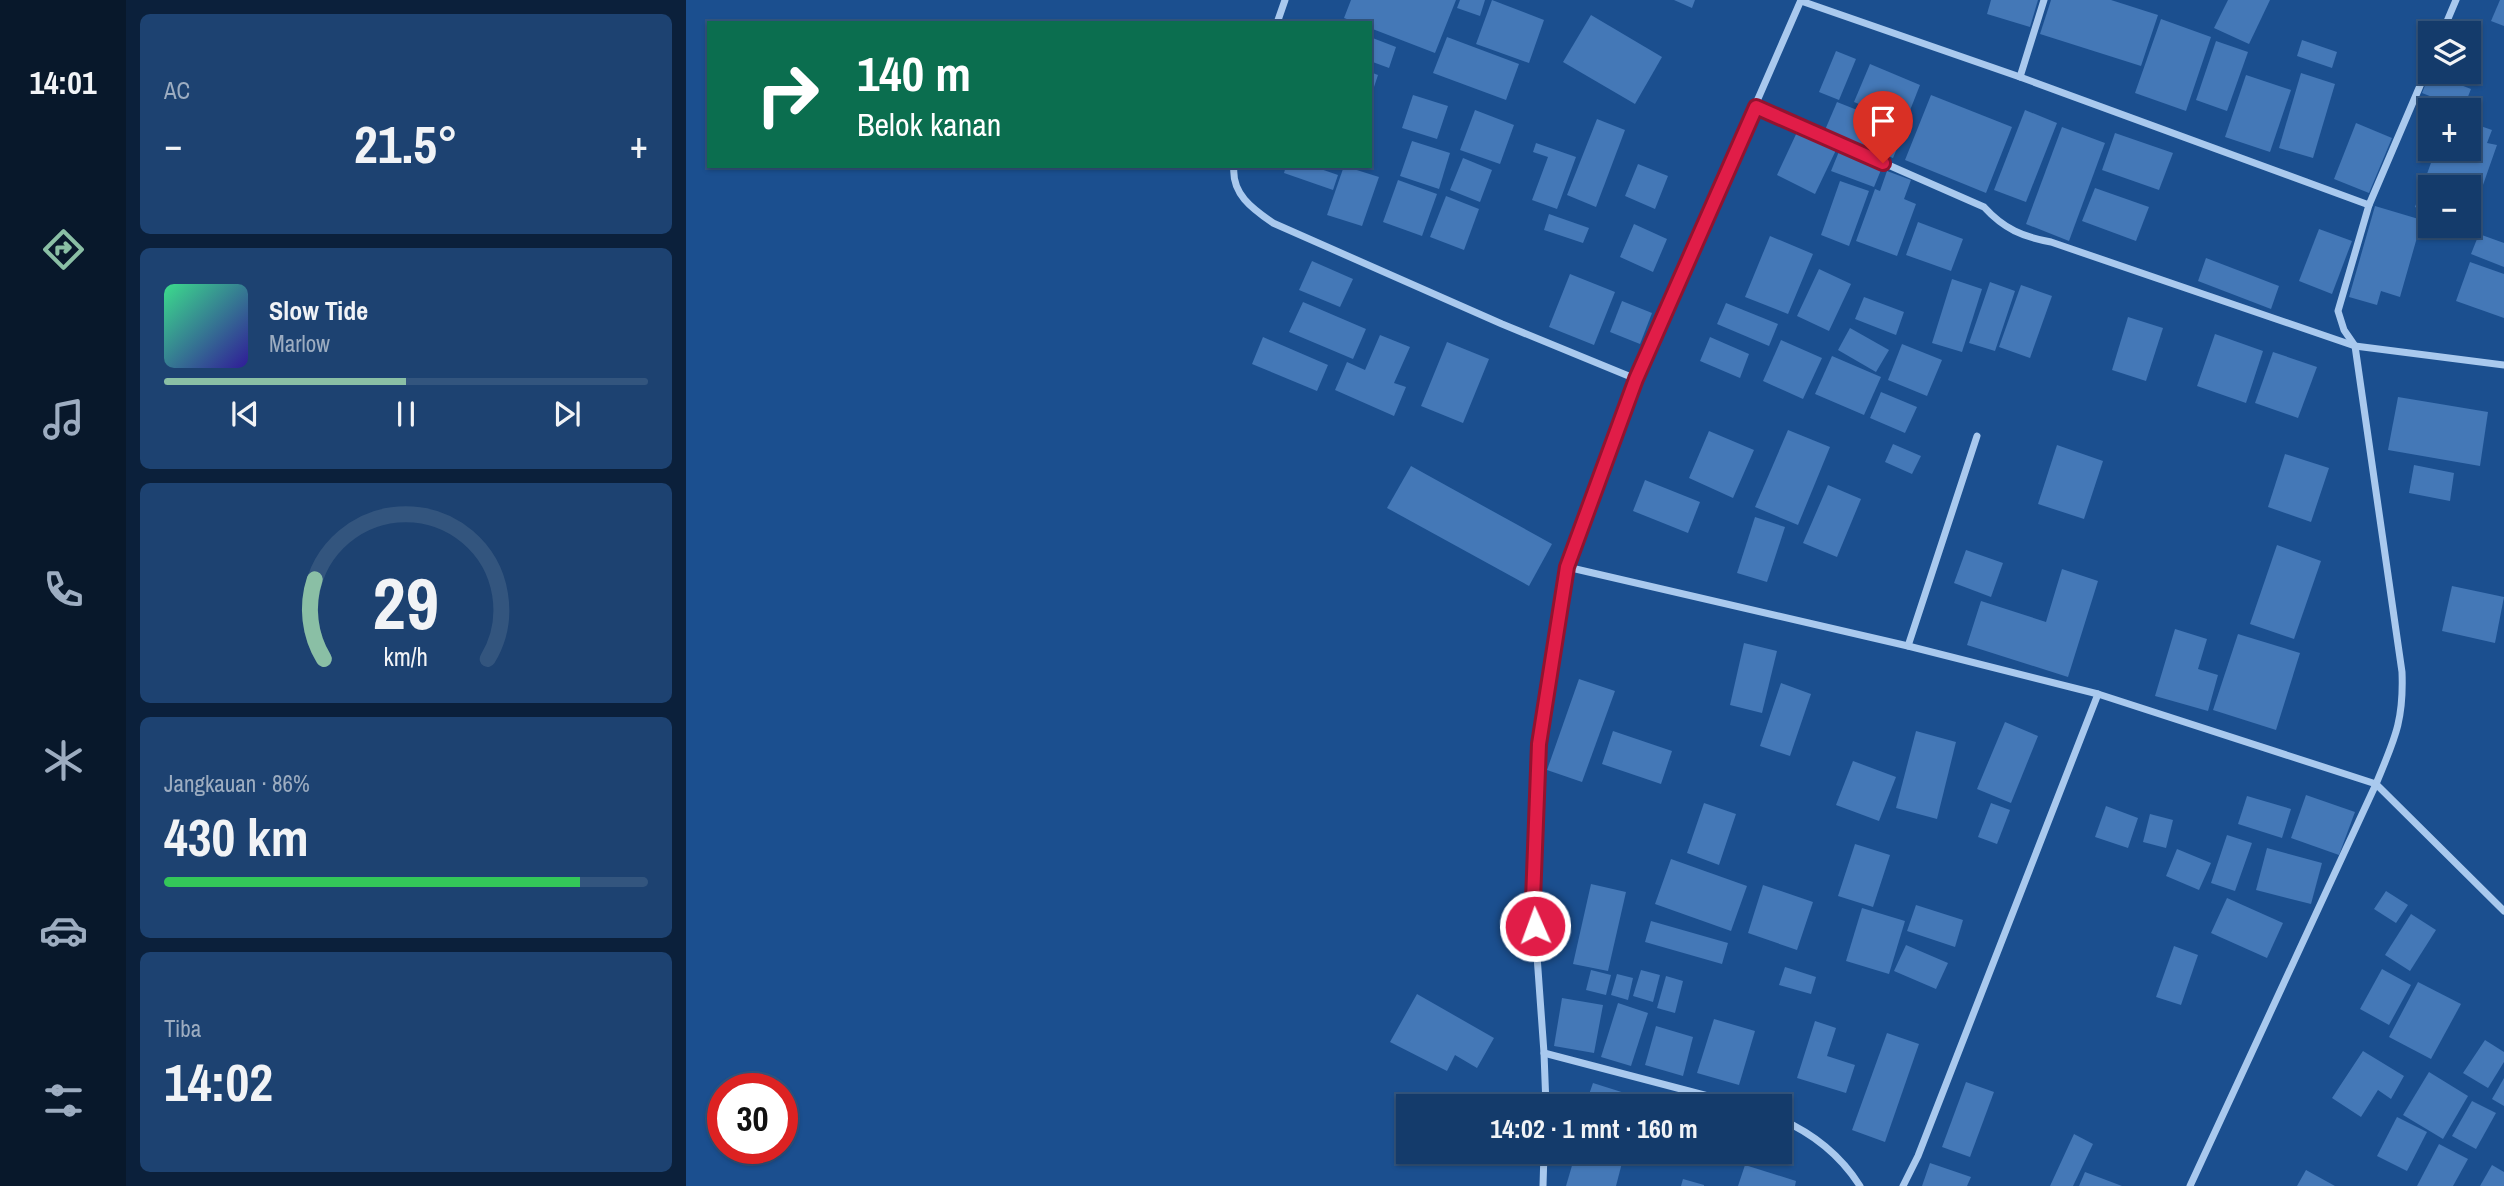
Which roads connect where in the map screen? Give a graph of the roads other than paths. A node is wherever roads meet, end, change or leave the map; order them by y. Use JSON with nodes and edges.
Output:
{"nodes":[{"id":1,"x":1285,"y":0,"type":"edge"},
{"id":2,"x":2044,"y":0,"type":"edge"},
{"id":3,"x":2456,"y":0,"type":"edge"},
{"id":4,"x":1801,"y":1,"type":"edge"},
{"id":5,"x":1278,"y":21,"type":"edge"},
{"id":6,"x":2447,"y":21,"type":"edge"},
{"id":7,"x":2020,"y":77,"type":"junction"},
{"id":8,"x":2421,"y":84,"type":"edge"},
{"id":9,"x":1756,"y":107,"type":"junction"},
{"id":10,"x":1234,"y":168,"type":"edge"},
{"id":11,"x":2369,"y":205,"type":"junction"},
{"id":12,"x":2355,"y":346,"type":"junction"},
{"id":13,"x":2504,"y":365,"type":"edge"},
{"id":14,"x":1636,"y":379,"type":"junction"},
{"id":15,"x":1977,"y":436,"type":"dead end"},
{"id":16,"x":1567,"y":567,"type":"junction"},
{"id":17,"x":1908,"y":646,"type":"junction"},
{"id":18,"x":2098,"y":694,"type":"junction"},
{"id":19,"x":2376,"y":784,"type":"junction"},
{"id":20,"x":2504,"y":911,"type":"edge"},
{"id":21,"x":1544,"y":1053,"type":"junction"},
{"id":22,"x":1546,"y":1094,"type":"edge"},
{"id":23,"x":1700,"y":1094,"type":"edge"},
{"id":24,"x":1792,"y":1125,"type":"edge"},
{"id":25,"x":1544,"y":1164,"type":"edge"},
{"id":26,"x":1543,"y":1186,"type":"edge"},
{"id":27,"x":1860,"y":1186,"type":"edge"},
{"id":28,"x":1903,"y":1186,"type":"edge"},
{"id":29,"x":2190,"y":1186,"type":"edge"}],
"edges":[{"from":1,"to":5,"type":"street"},
{"from":2,"to":7,"type":"street"},
{"from":3,"to":6,"type":"street"},
{"from":4,"to":7,"type":"street"},
{"from":4,"to":9,"type":"street"},
{"from":7,"to":11,"type":"street"},
{"from":8,"to":11,"type":"street"},
{"from":9,"to":12,"type":"street"},
{"from":9,"to":14,"type":"street"},
{"from":10,"to":14,"type":"street"},
{"from":11,"to":12,"type":"street"},
{"from":12,"to":13,"type":"street"},
{"from":12,"to":19,"type":"street"},
{"from":14,"to":16,"type":"street"},
{"from":15,"to":17,"type":"street"},
{"from":16,"to":17,"type":"street"},
{"from":16,"to":21,"type":"street"},
{"from":17,"to":18,"type":"street"},
{"from":18,"to":19,"type":"street"},
{"from":18,"to":28,"type":"street"},
{"from":19,"to":20,"type":"street"},
{"from":19,"to":29,"type":"street"},
{"from":21,"to":22,"type":"street"},
{"from":21,"to":23,"type":"street"},
{"from":24,"to":27,"type":"street"},
{"from":25,"to":26,"type":"street"}]}
